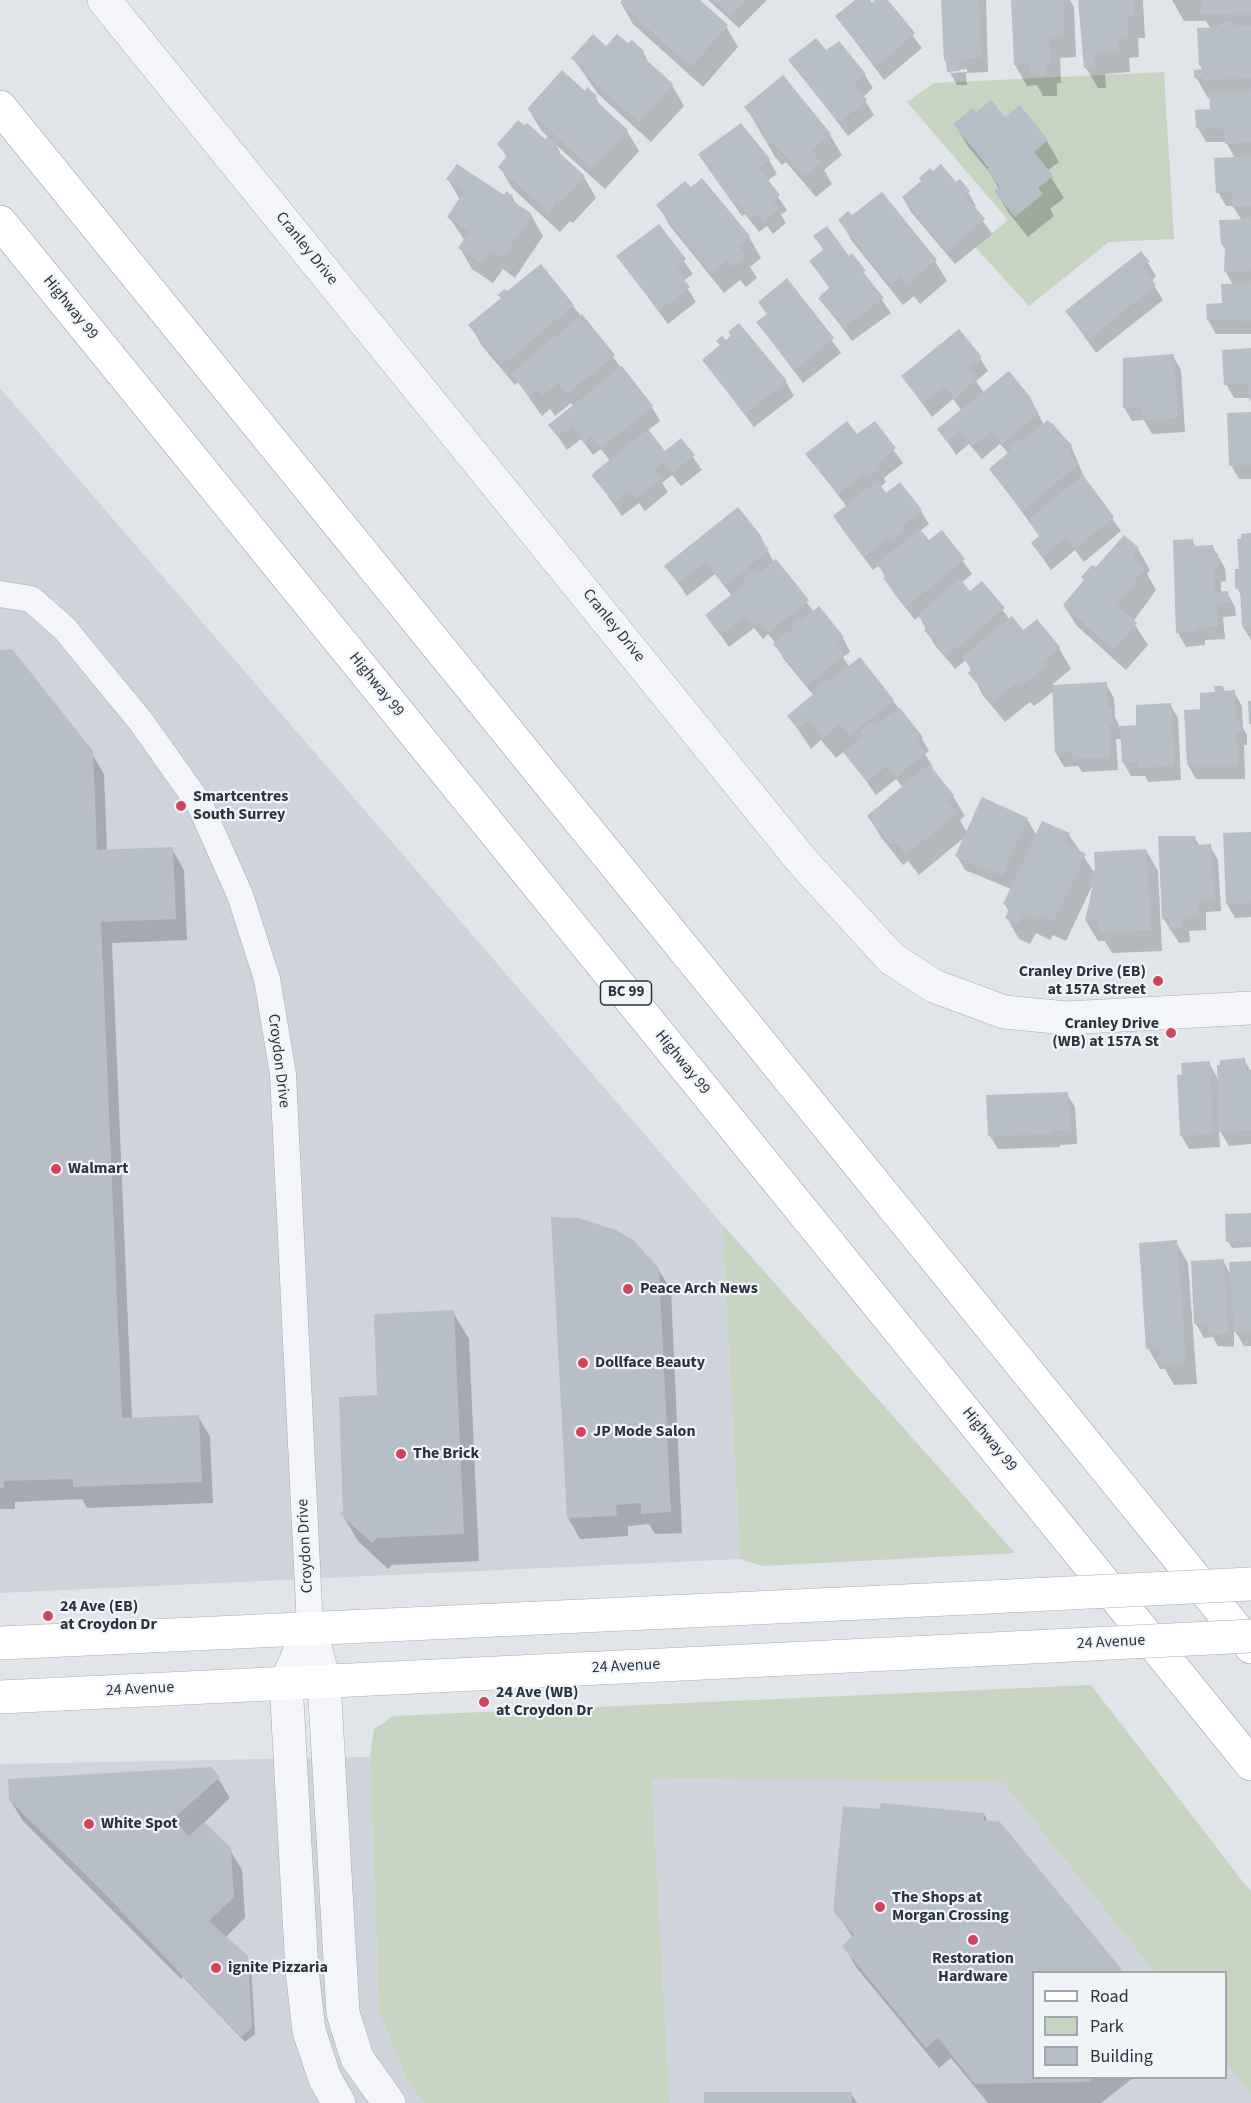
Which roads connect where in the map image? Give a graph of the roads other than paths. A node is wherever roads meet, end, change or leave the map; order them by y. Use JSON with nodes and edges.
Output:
{"nodes":[{"id":1,"x":104,"y":0,"type":"edge"},
{"id":2,"x":0,"y":107,"type":"edge"},
{"id":3,"x":0,"y":222,"type":"edge"},
{"id":4,"x":0,"y":594,"type":"edge"},
{"id":5,"x":1251,"y":1008,"type":"edge"},
{"id":6,"x":1251,"y":1584,"type":"edge"},
{"id":7,"x":310,"y":1628,"type":"junction"},
{"id":8,"x":1251,"y":1636,"type":"edge"},
{"id":9,"x":0,"y":1643,"type":"edge"},
{"id":10,"x":1251,"y":1647,"type":"edge"},
{"id":11,"x":324,"y":1681,"type":"junction"},
{"id":12,"x":286,"y":1683,"type":"junction"},
{"id":13,"x":0,"y":1697,"type":"edge"},
{"id":14,"x":1251,"y":1764,"type":"edge"},
{"id":15,"x":339,"y":2103,"type":"edge"},
{"id":16,"x":389,"y":2103,"type":"edge"}],
"edges":[{"from":1,"to":5,"type":"street","name":"Cranley Drive"},
{"from":2,"to":10,"type":"main road"},
{"from":3,"to":14,"type":"main road","name":"Highway 99","number":"BC 99"},
{"from":4,"to":7,"type":"street","name":"Croydon Drive"},
{"from":6,"to":7,"type":"main road","bridge":true},
{"from":7,"to":9,"type":"main road"},
{"from":7,"to":11,"type":"street","name":"Croydon Drive"},
{"from":7,"to":12,"type":"street","name":"Croydon Drive"},
{"from":8,"to":11,"type":"main road","name":"24 Avenue","bridge":true},
{"from":11,"to":12,"type":"main road","name":"24 Avenue"},
{"from":11,"to":16,"type":"street","name":"Croydon Drive"},
{"from":12,"to":13,"type":"main road","name":"24 Avenue"},
{"from":12,"to":15,"type":"street","name":"Croydon Drive"}]}
